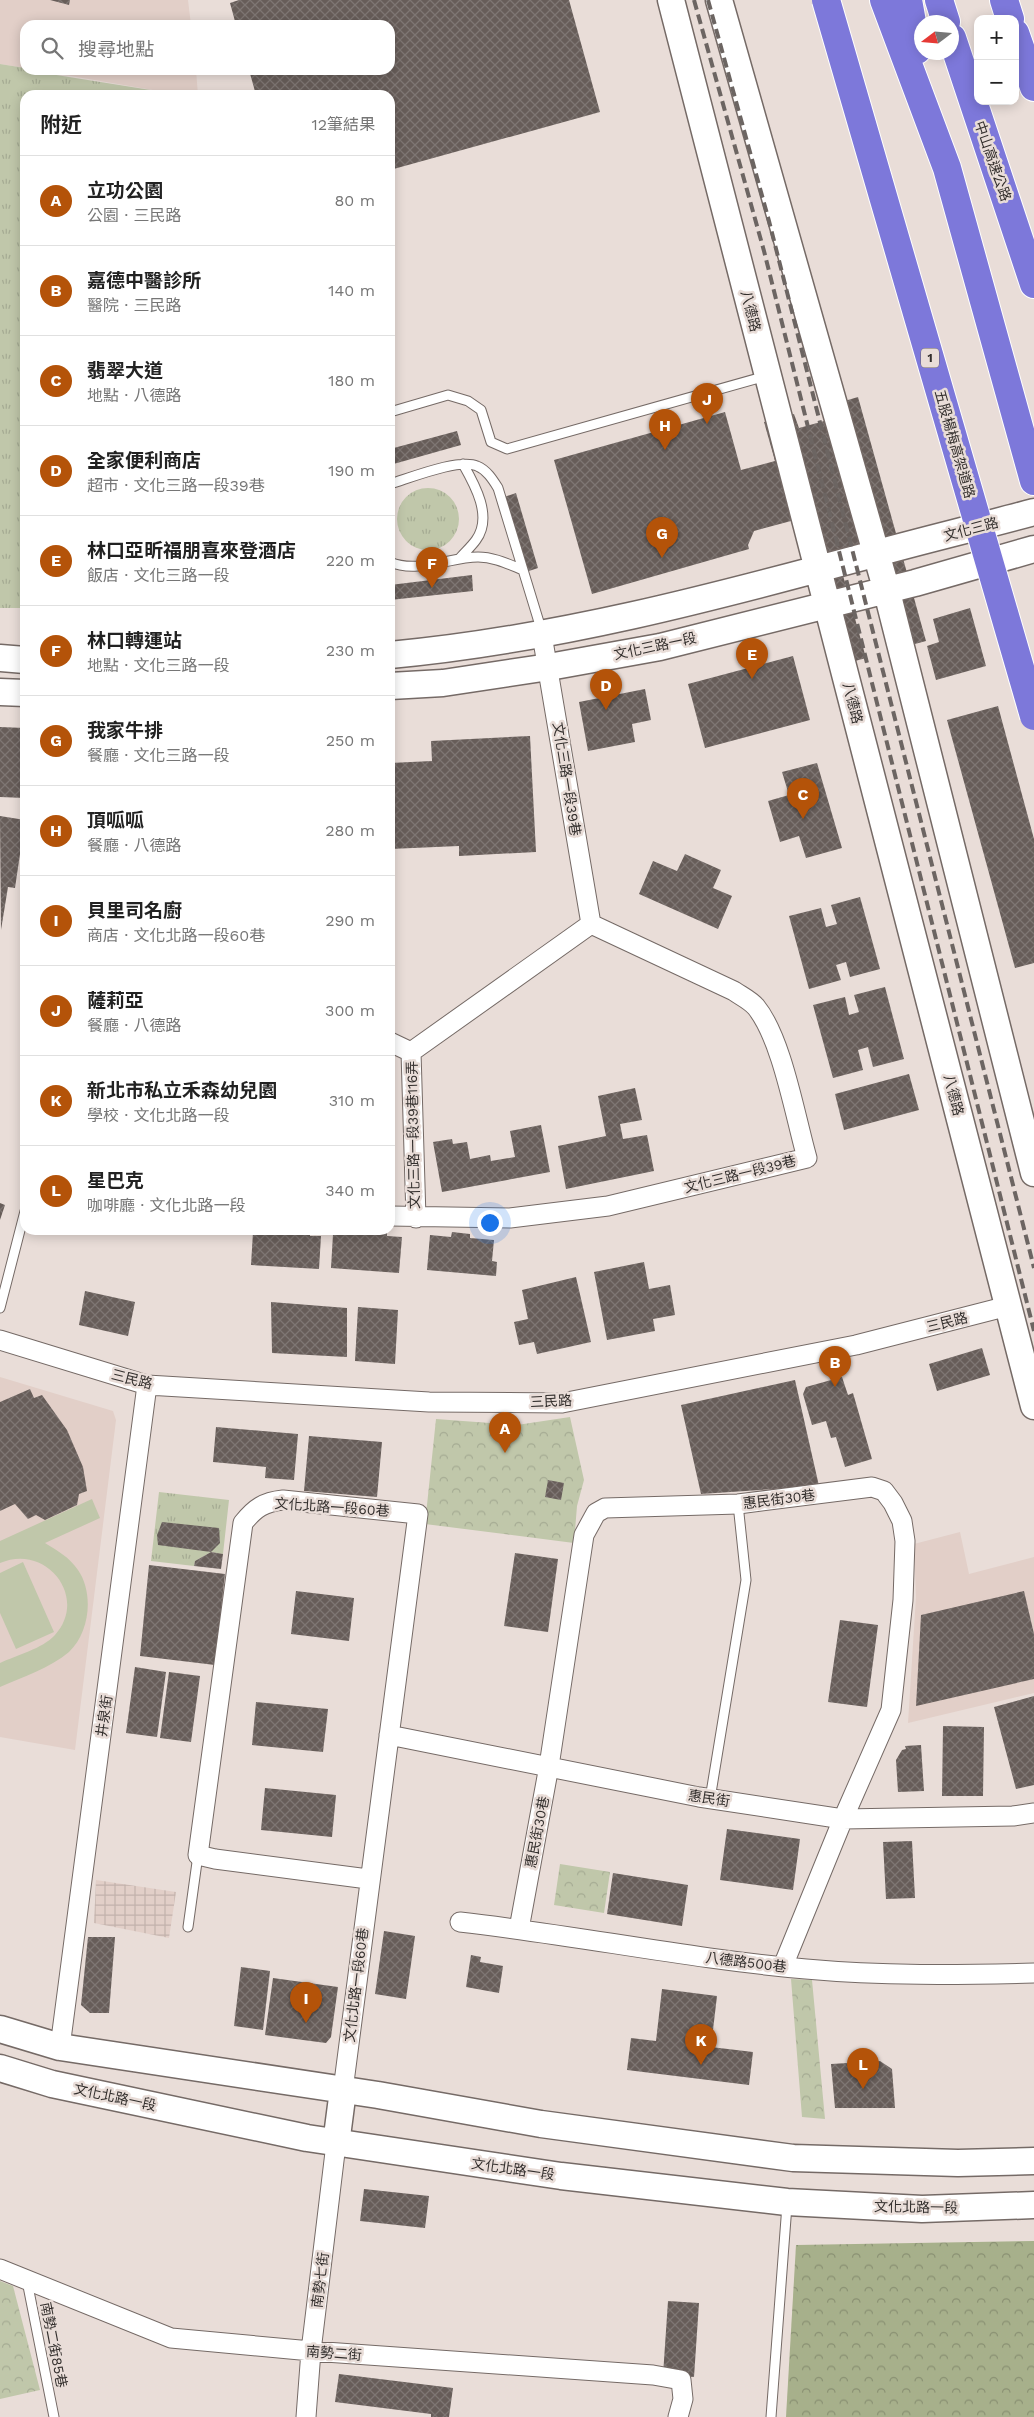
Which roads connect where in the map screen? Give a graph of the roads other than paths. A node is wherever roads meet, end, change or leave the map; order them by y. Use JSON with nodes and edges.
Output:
{"nodes":[{"id":1,"x":671,"y":0,"type":"edge"},
{"id":2,"x":720,"y":0,"type":"edge"},
{"id":3,"x":826,"y":0,"type":"edge"},
{"id":4,"x":884,"y":0,"type":"edge"},
{"id":5,"x":908,"y":0,"type":"edge"},
{"id":6,"x":939,"y":0,"type":"edge"},
{"id":7,"x":1004,"y":0,"type":"edge"},
{"id":8,"x":944,"y":15,"type":"edge"},
{"id":9,"x":1009,"y":15,"type":"edge"},
{"id":10,"x":1019,"y":45,"type":"edge"},
{"id":11,"x":959,"y":59,"type":"edge"},
{"id":12,"x":1034,"y":88,"type":"edge"},
{"id":13,"x":928,"y":114,"type":"junction"},
{"id":14,"x":1034,"y":284,"type":"edge"},
{"id":15,"x":768,"y":375,"type":"junction"},
{"id":16,"x":395,"y":411,"type":"edge"},
{"id":17,"x":463,"y":464,"type":"junction"},
{"id":18,"x":1034,"y":481,"type":"edge"},
{"id":19,"x":395,"y":483,"type":"edge"},
{"id":20,"x":1034,"y":512,"type":"edge"},
{"id":21,"x":1034,"y":548,"type":"edge"},
{"id":22,"x":876,"y":553,"type":"junction"},
{"id":23,"x":460,"y":558,"type":"junction"},
{"id":24,"x":395,"y":563,"type":"edge"},
{"id":25,"x":818,"y":569,"type":"junction"},
{"id":26,"x":523,"y":570,"type":"junction"},
{"id":27,"x":886,"y":588,"type":"junction"},
{"id":28,"x":827,"y":604,"type":"junction"},
{"id":29,"x":542,"y":634,"type":"junction"},
{"id":30,"x":395,"y":655,"type":"edge"},
{"id":31,"x":0,"y":658,"type":"edge"},
{"id":32,"x":20,"y":660,"type":"edge"},
{"id":33,"x":549,"y":667,"type":"junction"},
{"id":34,"x":395,"y":686,"type":"edge"},
{"id":35,"x":0,"y":692,"type":"edge"},
{"id":36,"x":20,"y":693,"type":"edge"},
{"id":37,"x":1034,"y":716,"type":"edge"},
{"id":38,"x":591,"y":924,"type":"junction"},
{"id":39,"x":395,"y":1044,"type":"edge"},
{"id":40,"x":411,"y":1052,"type":"junction"},
{"id":41,"x":1034,"y":1173,"type":"edge"},
{"id":42,"x":395,"y":1216,"type":"edge"},
{"id":43,"x":416,"y":1218,"type":"junction"},
{"id":44,"x":20,"y":1230,"type":"edge"},
{"id":45,"x":1008,"y":1306,"type":"junction"},
{"id":46,"x":0,"y":1308,"type":"edge"},
{"id":47,"x":0,"y":1340,"type":"edge"},
{"id":48,"x":147,"y":1385,"type":"junction"},
{"id":49,"x":1034,"y":1406,"type":"edge"},
{"id":50,"x":738,"y":1504,"type":"junction"},
{"id":51,"x":389,"y":1735,"type":"junction"},
{"id":52,"x":549,"y":1766,"type":"junction"},
{"id":53,"x":710,"y":1798,"type":"junction"},
{"id":54,"x":1034,"y":1813,"type":"edge"},
{"id":55,"x":843,"y":1819,"type":"junction"},
{"id":56,"x":198,"y":1855,"type":"junction"},
{"id":57,"x":368,"y":1880,"type":"junction"},
{"id":58,"x":460,"y":1922,"type":"dead end"},
{"id":59,"x":188,"y":1927,"type":"dead end"},
{"id":60,"x":519,"y":1929,"type":"junction"},
{"id":61,"x":783,"y":1966,"type":"junction"},
{"id":62,"x":1034,"y":1973,"type":"edge"},
{"id":63,"x":0,"y":2028,"type":"edge"},
{"id":64,"x":60,"y":2047,"type":"junction"},
{"id":65,"x":0,"y":2068,"type":"edge"},
{"id":66,"x":343,"y":2090,"type":"junction"},
{"id":67,"x":336,"y":2144,"type":"junction"},
{"id":68,"x":1034,"y":2161,"type":"edge"},
{"id":69,"x":788,"y":2202,"type":"junction"},
{"id":70,"x":1034,"y":2205,"type":"edge"},
{"id":71,"x":0,"y":2269,"type":"edge"},
{"id":72,"x":27,"y":2279,"type":"junction"},
{"id":73,"x":311,"y":2351,"type":"junction"},
{"id":74,"x":54,"y":2417,"type":"edge"},
{"id":75,"x":306,"y":2417,"type":"edge"},
{"id":76,"x":678,"y":2417,"type":"edge"},
{"id":77,"x":771,"y":2417,"type":"edge"}],
"edges":[{"from":1,"to":15,"type":"street","name":"八德路"},
{"from":2,"to":22,"type":"street"},
{"from":3,"to":37,"type":"highway","name":"五股楊梅高架道路","number":"1","bridge":true},
{"from":4,"to":13,"type":"highway"},
{"from":5,"to":13,"type":"highway"},
{"from":6,"to":8,"type":"highway"},
{"from":7,"to":9,"type":"highway"},
{"from":10,"to":12,"type":"highway"},
{"from":11,"to":14,"type":"highway","name":"中山高速公路"},
{"from":13,"to":18,"type":"highway"},
{"from":15,"to":16,"type":"lane"},
{"from":15,"to":25,"type":"street","name":"八德路"},
{"from":17,"to":19,"type":"lane"},
{"from":17,"to":23,"type":"lane"},
{"from":17,"to":26,"type":"lane"},
{"from":20,"to":22,"type":"street","name":"文化三路"},
{"from":21,"to":27,"type":"street","name":"文化三路一段"},
{"from":22,"to":25,"type":"street"},
{"from":22,"to":27,"type":"street"},
{"from":23,"to":24,"type":"lane"},
{"from":23,"to":26,"type":"lane"},
{"from":25,"to":28,"type":"street","name":"八德路"},
{"from":25,"to":29,"type":"street"},
{"from":26,"to":29,"type":"lane"},
{"from":27,"to":28,"type":"street","name":"文化三路一段"},
{"from":27,"to":41,"type":"street"},
{"from":28,"to":33,"type":"street","name":"文化三路一段"},
{"from":28,"to":45,"type":"street","name":"八德路"},
{"from":29,"to":30,"type":"street"},
{"from":29,"to":33,"type":"street","name":"文化三路一段39巷"},
{"from":31,"to":32,"type":"street"},
{"from":33,"to":34,"type":"street","name":"文化三路一段"},
{"from":33,"to":38,"type":"street","name":"文化三路一段39巷"},
{"from":35,"to":36,"type":"street"},
{"from":38,"to":40,"type":"street"},
{"from":38,"to":43,"type":"street","name":"文化三路一段39巷"},
{"from":39,"to":40,"type":"street"},
{"from":40,"to":43,"type":"street","name":"文化三路一段39巷116弄"},
{"from":42,"to":43,"type":"street","name":"文化三路一段39巷"},
{"from":44,"to":46,"type":"lane"},
{"from":45,"to":48,"type":"street","name":"三民路"},
{"from":45,"to":49,"type":"street","name":"八德路"},
{"from":47,"to":48,"type":"street","name":"三民路"},
{"from":48,"to":64,"type":"street","name":"井泉街"},
{"from":50,"to":52,"type":"street","name":"惠民街30巷"},
{"from":50,"to":53,"type":"lane"},
{"from":50,"to":55,"type":"street","name":"惠民街30巷"},
{"from":51,"to":52,"type":"street","name":"惠民街"},
{"from":51,"to":56,"type":"street","name":"文化北路一段60巷"},
{"from":51,"to":57,"type":"street","name":"文化北路一段60巷"},
{"from":52,"to":53,"type":"street","name":"惠民街"},
{"from":52,"to":60,"type":"street","name":"惠民街30巷"},
{"from":53,"to":55,"type":"street","name":"惠民街"},
{"from":54,"to":55,"type":"street","name":"惠民街"},
{"from":55,"to":61,"type":"street","name":"惠民街30巷"},
{"from":56,"to":57,"type":"street"},
{"from":56,"to":59,"type":"lane"},
{"from":57,"to":66,"type":"street","name":"文化北路一段60巷"},
{"from":58,"to":60,"type":"street","name":"八德路500巷"},
{"from":60,"to":61,"type":"street","name":"八德路500巷"},
{"from":61,"to":62,"type":"street","name":"八德路500巷"},
{"from":63,"to":64,"type":"street"},
{"from":64,"to":66,"type":"street"},
{"from":65,"to":67,"type":"street","name":"文化北路一段"},
{"from":66,"to":67,"type":"street"},
{"from":66,"to":68,"type":"street"},
{"from":67,"to":69,"type":"street","name":"文化北路一段"},
{"from":67,"to":73,"type":"street","name":"南勢七街"},
{"from":69,"to":70,"type":"street","name":"文化北路一段"},
{"from":69,"to":77,"type":"lane"},
{"from":71,"to":72,"type":"street","name":"南勢二街"},
{"from":72,"to":73,"type":"street","name":"南勢二街"},
{"from":72,"to":74,"type":"lane","name":"南勢二街85巷"},
{"from":73,"to":75,"type":"street","name":"南勢七街"},
{"from":73,"to":76,"type":"street","name":"南勢二街"}]}
